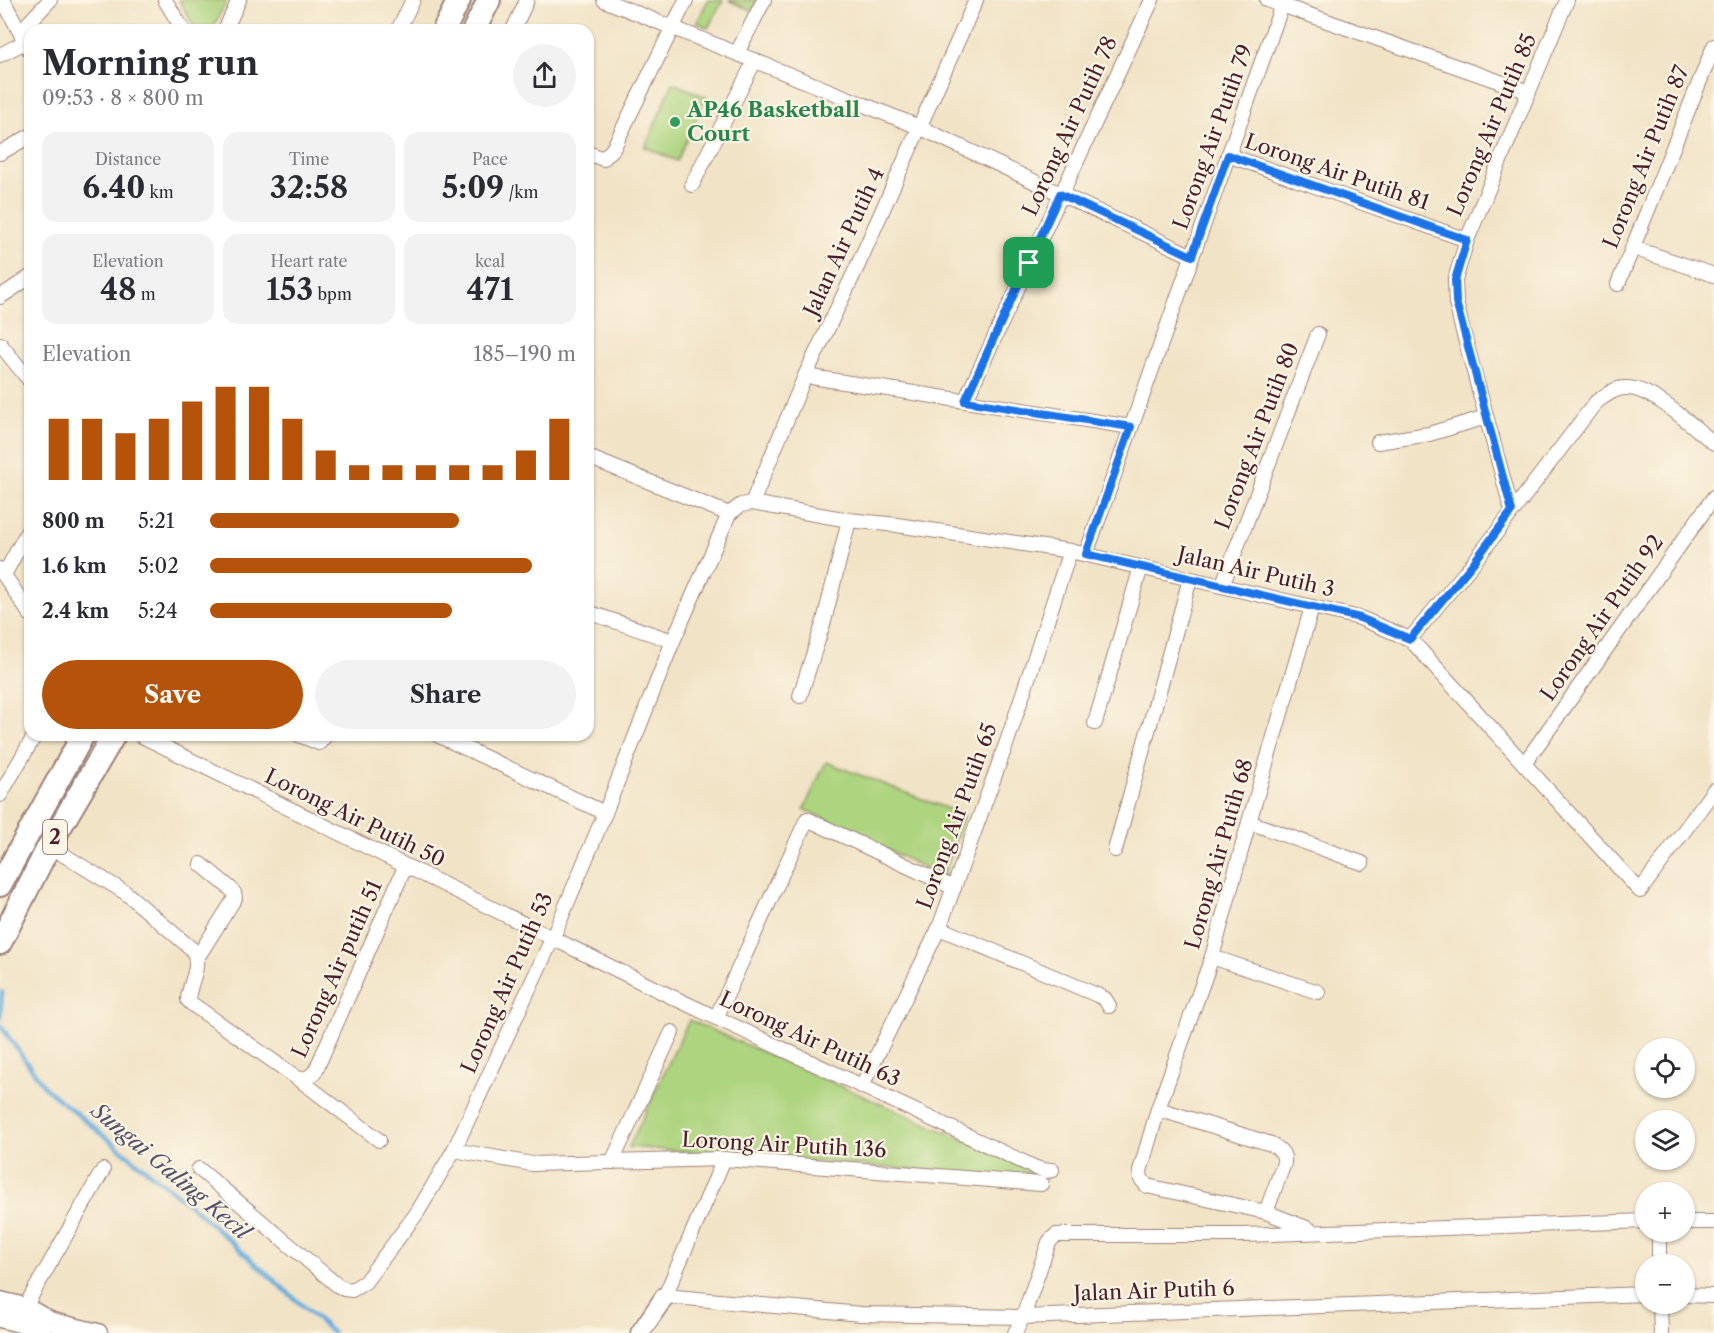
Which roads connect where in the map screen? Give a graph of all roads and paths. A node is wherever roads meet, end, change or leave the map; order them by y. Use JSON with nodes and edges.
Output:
{"nodes":[{"id":1,"x":3,"y":0,"type":"edge"},
{"id":2,"x":51,"y":0,"type":"edge"},
{"id":3,"x":165,"y":0,"type":"edge"},
{"id":4,"x":239,"y":0,"type":"edge"},
{"id":5,"x":413,"y":0,"type":"edge"},
{"id":6,"x":459,"y":0,"type":"edge"},
{"id":7,"x":489,"y":0,"type":"edge"},
{"id":8,"x":527,"y":0,"type":"edge"},
{"id":9,"x":604,"y":0,"type":"edge"},
{"id":10,"x":686,"y":0,"type":"edge"},
{"id":11,"x":764,"y":0,"type":"edge"},
{"id":12,"x":976,"y":0,"type":"edge"},
{"id":13,"x":1152,"y":0,"type":"edge"},
{"id":14,"x":1268,"y":0,"type":"edge"},
{"id":15,"x":1567,"y":0,"type":"edge"},
{"id":16,"x":1282,"y":5,"type":"junction"},
{"id":17,"x":36,"y":24,"type":"edge"},
{"id":18,"x":179,"y":24,"type":"edge"},
{"id":19,"x":228,"y":24,"type":"edge"},
{"id":20,"x":401,"y":24,"type":"edge"},
{"id":21,"x":447,"y":24,"type":"edge"},
{"id":22,"x":477,"y":24,"type":"edge"},
{"id":23,"x":516,"y":24,"type":"edge"},
{"id":24,"x":672,"y":26,"type":"junction"},
{"id":25,"x":24,"y":40,"type":"edge"},
{"id":26,"x":24,"y":43,"type":"edge"},
{"id":27,"x":1714,"y":46,"type":"edge"},
{"id":28,"x":737,"y":53,"type":"junction"},
{"id":29,"x":0,"y":55,"type":"edge"},
{"id":30,"x":755,"y":60,"type":"junction"},
{"id":31,"x":1529,"y":92,"type":"junction"},
{"id":32,"x":919,"y":127,"type":"junction"},
{"id":33,"x":24,"y":139,"type":"edge"},
{"id":34,"x":0,"y":153,"type":"edge"},
{"id":35,"x":594,"y":155,"type":"edge"},
{"id":36,"x":1228,"y":155,"type":"junction"},
{"id":37,"x":692,"y":185,"type":"dead end"},
{"id":38,"x":1060,"y":194,"type":"junction"},
{"id":39,"x":1467,"y":240,"type":"junction"},
{"id":40,"x":1633,"y":248,"type":"junction"},
{"id":41,"x":1192,"y":256,"type":"junction"},
{"id":42,"x":1714,"y":275,"type":"edge"},
{"id":43,"x":24,"y":281,"type":"edge"},
{"id":44,"x":1618,"y":284,"type":"dead end"},
{"id":45,"x":0,"y":297,"type":"edge"},
{"id":46,"x":1318,"y":334,"type":"dead end"},
{"id":47,"x":0,"y":344,"type":"edge"},
{"id":48,"x":24,"y":374,"type":"edge"},
{"id":49,"x":805,"y":376,"type":"junction"},
{"id":50,"x":965,"y":401,"type":"junction"},
{"id":51,"x":1486,"y":417,"type":"junction"},
{"id":52,"x":1131,"y":427,"type":"junction"},
{"id":53,"x":1378,"y":442,"type":"dead end"},
{"id":54,"x":1714,"y":443,"type":"edge"},
{"id":55,"x":594,"y":459,"type":"edge"},
{"id":56,"x":1714,"y":497,"type":"edge"},
{"id":57,"x":752,"y":503,"type":"junction"},
{"id":58,"x":1512,"y":511,"type":"junction"},
{"id":59,"x":729,"y":514,"type":"junction"},
{"id":60,"x":849,"y":520,"type":"junction"},
{"id":61,"x":24,"y":537,"type":"edge"},
{"id":62,"x":1070,"y":550,"type":"junction"},
{"id":63,"x":1086,"y":554,"type":"junction"},
{"id":64,"x":1142,"y":567,"type":"junction"},
{"id":65,"x":2,"y":572,"type":"edge"},
{"id":66,"x":1190,"y":579,"type":"junction"},
{"id":67,"x":1222,"y":586,"type":"junction"},
{"id":68,"x":24,"y":605,"type":"edge"},
{"id":69,"x":1312,"y":606,"type":"junction"},
{"id":70,"x":594,"y":614,"type":"edge"},
{"id":71,"x":1410,"y":639,"type":"junction"},
{"id":72,"x":673,"y":641,"type":"junction"},
{"id":73,"x":800,"y":696,"type":"dead end"},
{"id":74,"x":1095,"y":723,"type":"dead end"},
{"id":75,"x":32,"y":741,"type":"edge"},
{"id":76,"x":80,"y":741,"type":"edge"},
{"id":77,"x":110,"y":741,"type":"edge"},
{"id":78,"x":152,"y":741,"type":"edge"},
{"id":79,"x":450,"y":741,"type":"edge"},
{"id":80,"x":1524,"y":764,"type":"junction"},
{"id":81,"x":1714,"y":790,"type":"edge"},
{"id":82,"x":0,"y":795,"type":"edge"},
{"id":83,"x":605,"y":813,"type":"junction"},
{"id":84,"x":1249,"y":822,"type":"junction"},
{"id":85,"x":49,"y":846,"type":"junction"},
{"id":86,"x":1115,"y":850,"type":"dead end"},
{"id":87,"x":1362,"y":863,"type":"dead end"},
{"id":88,"x":201,"y":864,"type":"dead end"},
{"id":89,"x":405,"y":867,"type":"junction"},
{"id":90,"x":0,"y":885,"type":"edge"},
{"id":91,"x":954,"y":888,"type":"junction"},
{"id":92,"x":939,"y":928,"type":"junction"},
{"id":93,"x":552,"y":937,"type":"junction"},
{"id":94,"x":0,"y":943,"type":"edge"},
{"id":95,"x":1212,"y":957,"type":"junction"},
{"id":96,"x":197,"y":958,"type":"junction"},
{"id":97,"x":1318,"y":992,"type":"dead end"},
{"id":98,"x":1109,"y":1006,"type":"dead end"},
{"id":99,"x":716,"y":1018,"type":"junction"},
{"id":100,"x":672,"y":1032,"type":"dead end"},
{"id":101,"x":300,"y":1080,"type":"junction"},
{"id":102,"x":862,"y":1086,"type":"junction"},
{"id":103,"x":1158,"y":1109,"type":"junction"},
{"id":104,"x":379,"y":1140,"type":"dead end"},
{"id":105,"x":454,"y":1150,"type":"junction"},
{"id":106,"x":723,"y":1159,"type":"junction"},
{"id":107,"x":612,"y":1162,"type":"junction"},
{"id":108,"x":199,"y":1168,"type":"dead end"},
{"id":109,"x":103,"y":1170,"type":"dead end"},
{"id":110,"x":1052,"y":1170,"type":"dead end"},
{"id":111,"x":1041,"y":1184,"type":"dead end"},
{"id":112,"x":1266,"y":1212,"type":"junction"},
{"id":113,"x":1635,"y":1221,"type":"edge"},
{"id":114,"x":1695,"y":1222,"type":"edge"},
{"id":115,"x":1714,"y":1222,"type":"edge"},
{"id":116,"x":1316,"y":1232,"type":"junction"},
{"id":117,"x":1635,"y":1294,"type":"edge"},
{"id":118,"x":1695,"y":1295,"type":"edge"},
{"id":119,"x":665,"y":1296,"type":"junction"},
{"id":120,"x":1714,"y":1296,"type":"edge"},
{"id":121,"x":0,"y":1301,"type":"edge"},
{"id":122,"x":1660,"y":1314,"type":"edge"},
{"id":123,"x":23,"y":1315,"type":"junction"},
{"id":124,"x":1023,"y":1317,"type":"junction"},
{"id":125,"x":0,"y":1318,"type":"edge"},
{"id":126,"x":98,"y":1333,"type":"edge"},
{"id":127,"x":640,"y":1333,"type":"edge"},
{"id":128,"x":1015,"y":1333,"type":"edge"},
{"id":129,"x":1661,"y":1333,"type":"edge"}],
"edges":[{"from":1,"to":25,"type":"street"},
{"from":2,"to":17,"type":"street"},
{"from":3,"to":18,"type":"street"},
{"from":4,"to":19,"type":"street"},
{"from":5,"to":20,"type":"street"},
{"from":6,"to":21,"type":"highway"},
{"from":7,"to":22,"type":"highway"},
{"from":8,"to":23,"type":"street"},
{"from":9,"to":24,"type":"street"},
{"from":10,"to":24,"type":"street"},
{"from":11,"to":28,"type":"street"},
{"from":12,"to":32,"type":"street","name":"Jalan Air Putih 4"},
{"from":13,"to":38,"type":"street","name":"Lorong Air Putih 78"},
{"from":14,"to":16,"type":"street"},
{"from":15,"to":31,"type":"street","name":"Lorong Air Putih 85"},
{"from":16,"to":31,"type":"street"},
{"from":16,"to":36,"type":"street","name":"Lorong Air Putih 79"},
{"from":24,"to":28,"type":"street"},
{"from":24,"to":35,"type":"street"},
{"from":26,"to":29,"type":"street"},
{"from":27,"to":40,"type":"street","name":"Lorong Air Putih 87"},
{"from":28,"to":30,"type":"street"},
{"from":30,"to":32,"type":"street"},
{"from":30,"to":37,"type":"street"},
{"from":31,"to":39,"type":"street","name":"Lorong Air Putih 85"},
{"from":32,"to":38,"type":"street"},
{"from":32,"to":49,"type":"street","name":"Jalan Air Putih 4"},
{"from":33,"to":34,"type":"street"},
{"from":36,"to":39,"type":"street","name":"Lorong Air Putih 81"},
{"from":36,"to":41,"type":"street","name":"Lorong Air Putih 79"},
{"from":38,"to":41,"type":"street"},
{"from":38,"to":50,"type":"street","name":"Lorong Air Putih 78"},
{"from":39,"to":51,"type":"street","name":"Lorong Air Putih 85"},
{"from":40,"to":42,"type":"street"},
{"from":40,"to":44,"type":"street","name":"Lorong Air Putih 87"},
{"from":41,"to":52,"type":"street","name":"Lorong Air Putih 79"},
{"from":43,"to":45,"type":"street"},
{"from":46,"to":67,"type":"street","name":"Lorong Air Putih 80"},
{"from":47,"to":48,"type":"street"},
{"from":49,"to":50,"type":"street"},
{"from":49,"to":57,"type":"street","name":"Jalan Air Putih 4"},
{"from":50,"to":52,"type":"street"},
{"from":51,"to":53,"type":"street"},
{"from":51,"to":58,"type":"street","name":"Lorong Air Putih 85"},
{"from":52,"to":63,"type":"street","name":"Lorong Air Putih 79"},
{"from":54,"to":58,"type":"street"},
{"from":55,"to":59,"type":"street"},
{"from":56,"to":80,"type":"street","name":"Lorong Air Putih 92"},
{"from":57,"to":59,"type":"street"},
{"from":57,"to":60,"type":"street","name":"Jalan Air Putih 3"},
{"from":58,"to":71,"type":"street"},
{"from":59,"to":72,"type":"street","name":"Lorong Air Putih 53"},
{"from":60,"to":62,"type":"street","name":"Jalan Air Putih 3"},
{"from":60,"to":73,"type":"street"},
{"from":61,"to":65,"type":"street"},
{"from":62,"to":63,"type":"street","name":"Jalan Air Putih 3"},
{"from":62,"to":91,"type":"street","name":"Lorong Air Putih 65"},
{"from":63,"to":64,"type":"street","name":"Jalan Air Putih 3"},
{"from":64,"to":66,"type":"street","name":"Jalan Air Putih 3"},
{"from":64,"to":74,"type":"street"},
{"from":65,"to":68,"type":"street"},
{"from":66,"to":67,"type":"street","name":"Jalan Air Putih 3"},
{"from":66,"to":86,"type":"street"},
{"from":67,"to":69,"type":"street","name":"Jalan Air Putih 3"},
{"from":69,"to":71,"type":"street","name":"Jalan Air Putih 3"},
{"from":69,"to":84,"type":"street","name":"Lorong Air Putih 68"},
{"from":70,"to":72,"type":"street"},
{"from":71,"to":80,"type":"street","name":"Jalan Air Putih 3"},
{"from":72,"to":83,"type":"street","name":"Lorong Air Putih 53"},
{"from":75,"to":82,"type":"street"},
{"from":76,"to":90,"type":"highway","number":"2"},
{"from":77,"to":85,"type":"highway","number":"2"},
{"from":78,"to":89,"type":"street","name":"Lorong Air Putih 50"},
{"from":79,"to":83,"type":"street"},
{"from":80,"to":81,"type":"street","name":"Jalan Air Putih 3"},
{"from":83,"to":93,"type":"street","name":"Lorong Air Putih 53"},
{"from":84,"to":87,"type":"street"},
{"from":84,"to":95,"type":"street","name":"Lorong Air Putih 68"},
{"from":85,"to":94,"type":"highway","number":"2"},
{"from":85,"to":96,"type":"street"},
{"from":88,"to":96,"type":"street"},
{"from":89,"to":93,"type":"street","name":"Lorong Air Putih 50"},
{"from":89,"to":101,"type":"street","name":"Lorong Air putih 51"},
{"from":91,"to":92,"type":"street","name":"Lorong Air Putih 65"},
{"from":91,"to":99,"type":"street"},
{"from":92,"to":98,"type":"street"},
{"from":92,"to":102,"type":"street","name":"Lorong Air Putih 65"},
{"from":93,"to":99,"type":"street","name":"Lorong Air Putih 63"},
{"from":93,"to":105,"type":"street","name":"Lorong Air Putih 53"},
{"from":95,"to":97,"type":"street"},
{"from":95,"to":103,"type":"street","name":"Lorong Air Putih 68"},
{"from":96,"to":101,"type":"street"},
{"from":99,"to":102,"type":"street","name":"Lorong Air Putih 63"},
{"from":100,"to":107,"type":"street"},
{"from":101,"to":104,"type":"street"},
{"from":102,"to":110,"type":"street","name":"Lorong Air Putih 63"},
{"from":103,"to":112,"type":"street"},
{"from":103,"to":112,"type":"street","name":"Lorong Air Putih 68"},
{"from":105,"to":107,"type":"street","name":"Lorong Air Putih 136"},
{"from":105,"to":108,"type":"street","name":"Lorong Air Putih 53"},
{"from":106,"to":107,"type":"street","name":"Lorong Air Putih 136"},
{"from":106,"to":111,"type":"street","name":"Lorong Air Putih 136"},
{"from":106,"to":119,"type":"street"},
{"from":109,"to":123,"type":"street"},
{"from":112,"to":116,"type":"street"},
{"from":113,"to":116,"type":"street"},
{"from":114,"to":115,"type":"street"},
{"from":116,"to":124,"type":"street"},
{"from":117,"to":124,"type":"street","name":"Jalan Air Putih 6"},
{"from":118,"to":120,"type":"street"},
{"from":119,"to":124,"type":"street","name":"Jalan Air Putih 6"},
{"from":119,"to":127,"type":"main road"},
{"from":121,"to":123,"type":"main road"},
{"from":122,"to":129,"type":"street"},
{"from":123,"to":125,"type":"main road"},
{"from":123,"to":126,"type":"main road"},
{"from":124,"to":128,"type":"street"}]}
